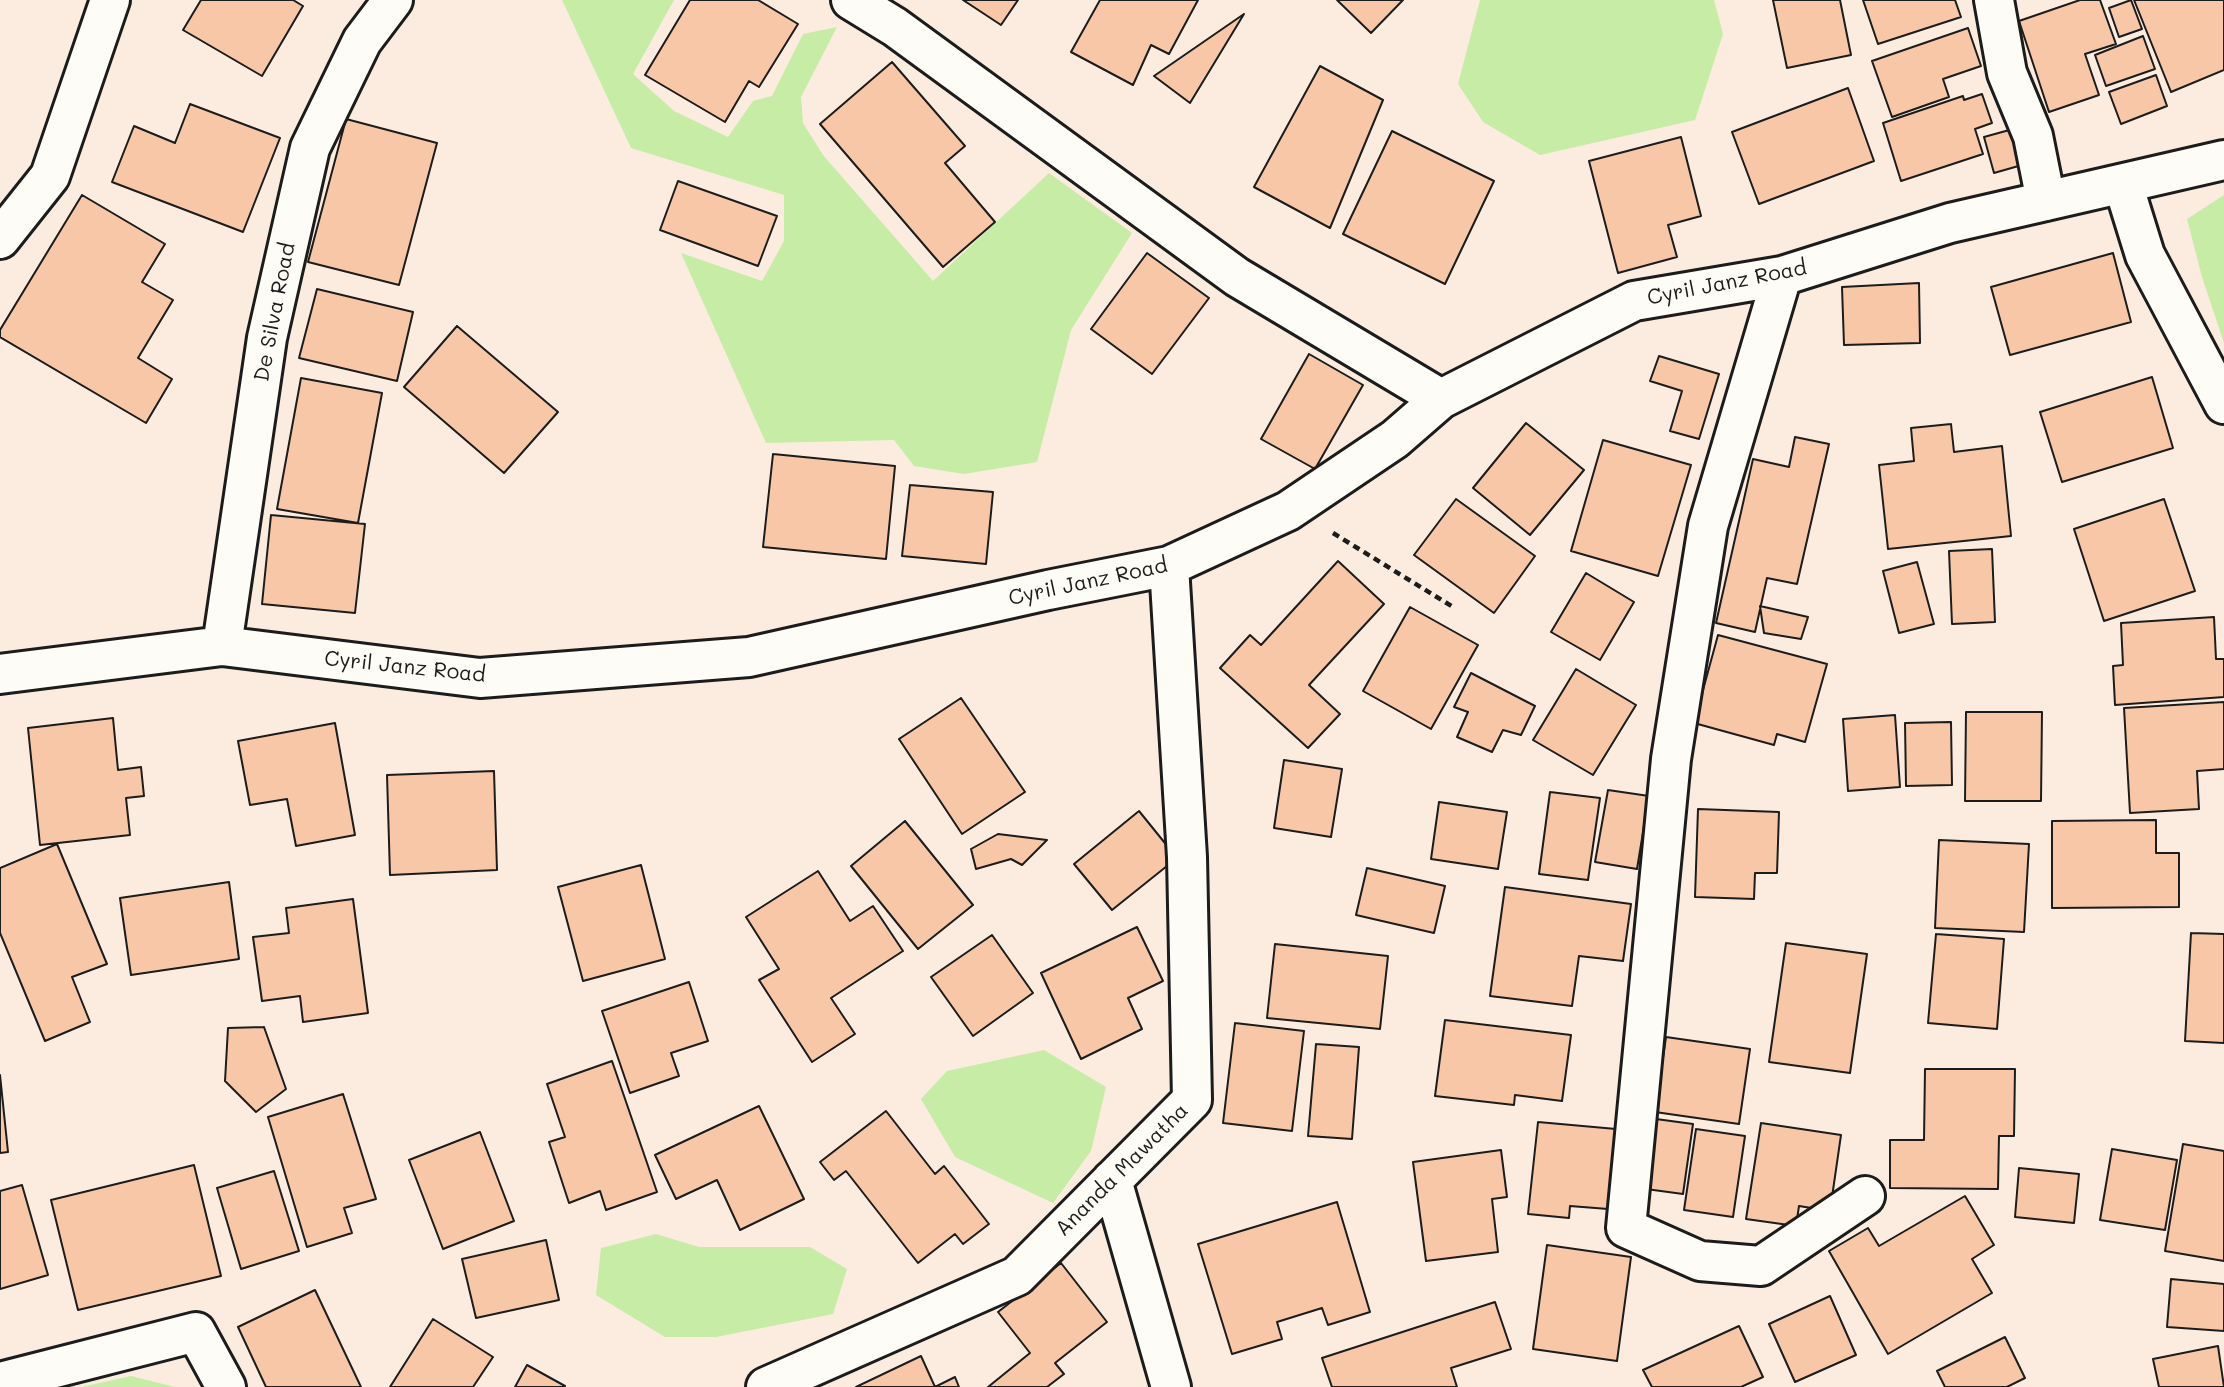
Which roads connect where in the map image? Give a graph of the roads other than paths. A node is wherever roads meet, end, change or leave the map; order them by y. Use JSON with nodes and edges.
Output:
{"nodes":[{"id":1,"x":110,"y":0,"type":"edge"},
{"id":2,"x":393,"y":0,"type":"edge"},
{"id":3,"x":851,"y":0,"type":"edge"},
{"id":4,"x":1994,"y":0,"type":"edge"},
{"id":5,"x":2224,"y":160,"type":"edge"},
{"id":6,"x":2123,"y":184,"type":"junction"},
{"id":7,"x":2046,"y":201,"type":"junction"},
{"id":8,"x":0,"y":239,"type":"edge"},
{"id":9,"x":1782,"y":276,"type":"junction"},
{"id":10,"x":1441,"y":399,"type":"junction"},
{"id":11,"x":2224,"y":404,"type":"edge"},
{"id":12,"x":1169,"y":566,"type":"junction"},
{"id":13,"x":222,"y":646,"type":"junction"},
{"id":14,"x":0,"y":674,"type":"edge"},
{"id":15,"x":1112,"y":1180,"type":"junction"},
{"id":16,"x":1865,"y":1196,"type":"dead end"},
{"id":17,"x":814,"y":1377,"type":"edge"},
{"id":18,"x":0,"y":1382,"type":"edge"},
{"id":19,"x":226,"y":1387,"type":"edge"},
{"id":20,"x":766,"y":1387,"type":"edge"},
{"id":21,"x":1171,"y":1387,"type":"edge"}],
"edges":[{"from":1,"to":8,"type":"street"},
{"from":2,"to":13,"type":"street","name":"De Silva Road"},
{"from":3,"to":10,"type":"street"},
{"from":4,"to":7,"type":"street"},
{"from":5,"to":6,"type":"street","name":"Cyril Janz Road"},
{"from":6,"to":7,"type":"street","name":"Cyril Janz Road"},
{"from":6,"to":11,"type":"street"},
{"from":7,"to":9,"type":"street","name":"Cyril Janz Road"},
{"from":9,"to":10,"type":"street","name":"Cyril Janz Road"},
{"from":9,"to":16,"type":"street"},
{"from":10,"to":12,"type":"street","name":"Cyril Janz Road"},
{"from":12,"to":13,"type":"street","name":"Cyril Janz Road"},
{"from":12,"to":15,"type":"street","name":"Ananda Mawatha"},
{"from":13,"to":14,"type":"street","name":"Cyril Janz Road"},
{"from":15,"to":17,"type":"street","name":"Ananda Mawatha"},
{"from":15,"to":21,"type":"street"},
{"from":17,"to":20,"type":"street","name":"Ananda Mawatha"},
{"from":18,"to":19,"type":"street"}]}
